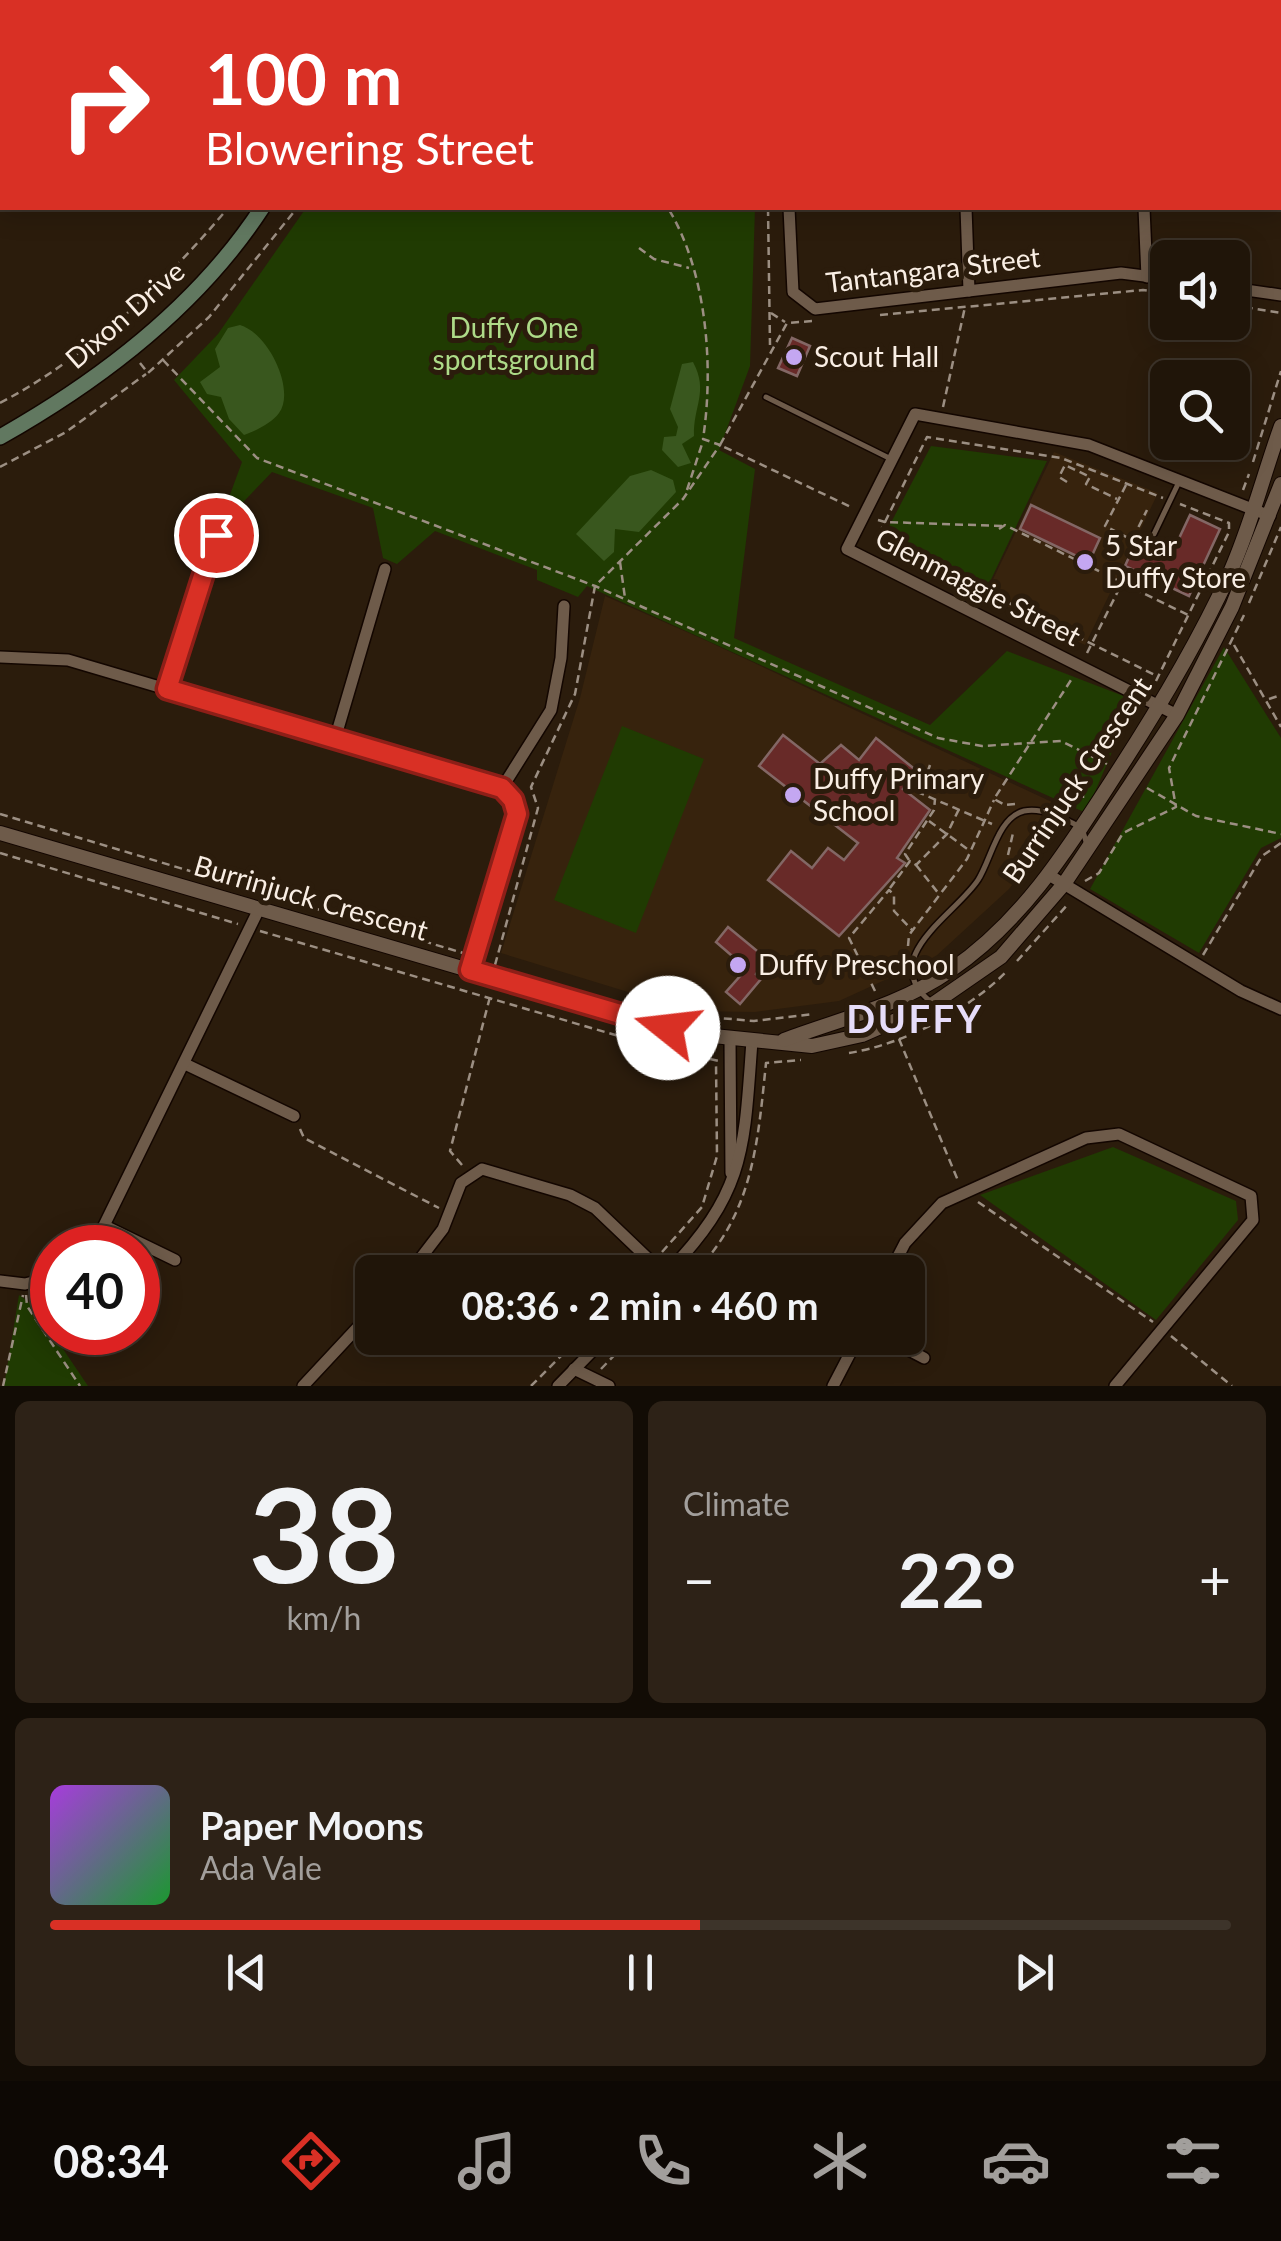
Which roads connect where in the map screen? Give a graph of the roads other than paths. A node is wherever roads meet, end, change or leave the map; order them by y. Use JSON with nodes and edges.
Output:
{"nodes":[{"id":1,"x":260,"y":210,"type":"edge"},
{"id":2,"x":790,"y":210,"type":"edge"},
{"id":3,"x":966,"y":210,"type":"edge"},
{"id":4,"x":1144,"y":210,"type":"edge"},
{"id":5,"x":1148,"y":276,"type":"joint"},
{"id":6,"x":969,"y":291,"type":"junction"},
{"id":7,"x":1250,"y":291,"type":"edge"},
{"id":8,"x":1281,"y":296,"type":"edge"},
{"id":9,"x":766,"y":396,"type":"dead end"},
{"id":10,"x":1281,"y":426,"type":"edge"},
{"id":11,"x":0,"y":437,"type":"edge"},
{"id":12,"x":892,"y":460,"type":"junction"},
{"id":13,"x":1179,"y":481,"type":"junction"},
{"id":14,"x":1281,"y":484,"type":"edge"},
{"id":15,"x":1252,"y":508,"type":"junction"},
{"id":16,"x":1275,"y":522,"type":"edge"},
{"id":17,"x":1154,"y":534,"type":"dead end"},
{"id":18,"x":216,"y":535,"type":"dead end"},
{"id":19,"x":384,"y":568,"type":"dead end"},
{"id":20,"x":564,"y":606,"type":"dead end"},
{"id":21,"x":0,"y":656,"type":"edge"},
{"id":22,"x":167,"y":689,"type":"junction"},
{"id":23,"x":1153,"y":703,"type":"junction"},
{"id":24,"x":1177,"y":715,"type":"junction"},
{"id":25,"x":335,"y":739,"type":"junction"},
{"id":26,"x":502,"y":788,"type":"junction"},
{"id":27,"x":1076,"y":825,"type":"junction"},
{"id":28,"x":0,"y":833,"type":"edge"},
{"id":29,"x":1088,"y":850,"type":"junction"},
{"id":30,"x":1049,"y":875,"type":"junction"},
{"id":31,"x":1064,"y":884,"type":"junction"},
{"id":32,"x":258,"y":909,"type":"junction"},
{"id":33,"x":472,"y":963,"type":"junction"},
{"id":34,"x":916,"y":990,"type":"junction"},
{"id":35,"x":933,"y":1004,"type":"junction"},
{"id":36,"x":1281,"y":1009,"type":"edge"},
{"id":37,"x":730,"y":1039,"type":"junction"},
{"id":38,"x":784,"y":1040,"type":"junction"},
{"id":39,"x":752,"y":1042,"type":"junction"},
{"id":40,"x":185,"y":1064,"type":"junction"},
{"id":41,"x":294,"y":1116,"type":"road end"},
{"id":42,"x":732,"y":1182,"type":"junction"},
{"id":43,"x":105,"y":1225,"type":"edge"},
{"id":44,"x":160,"y":1253,"type":"edge"},
{"id":45,"x":421,"y":1255,"type":"edge"},
{"id":46,"x":645,"y":1255,"type":"edge"},
{"id":47,"x":678,"y":1255,"type":"edge"},
{"id":48,"x":899,"y":1255,"type":"edge"},
{"id":49,"x":175,"y":1260,"type":"dead end"},
{"id":50,"x":0,"y":1281,"type":"edge"},
{"id":51,"x":30,"y":1283,"type":"edge"},
{"id":52,"x":355,"y":1330,"type":"edge"},
{"id":53,"x":588,"y":1355,"type":"edge"},
{"id":54,"x":849,"y":1355,"type":"edge"},
{"id":55,"x":918,"y":1355,"type":"edge"},
{"id":56,"x":924,"y":1358,"type":"dead end"},
{"id":57,"x":574,"y":1369,"type":"junction"},
{"id":58,"x":303,"y":1386,"type":"edge"},
{"id":59,"x":558,"y":1386,"type":"edge"},
{"id":60,"x":609,"y":1386,"type":"edge"},
{"id":61,"x":833,"y":1386,"type":"edge"},
{"id":62,"x":1115,"y":1386,"type":"edge"}],
"edges":[{"from":1,"to":11,"type":"main road","name":"Dixon Drive"},
{"from":2,"to":6,"type":"street","name":"Tantangara Street"},
{"from":3,"to":6,"type":"street"},
{"from":4,"to":5,"type":"street"},
{"from":5,"to":6,"type":"street","name":"Tantangara Street"},
{"from":7,"to":8,"type":"street"},
{"from":9,"to":12,"type":"lane"},
{"from":10,"to":15,"type":"street","name":"Burrinjuck Crescent"},
{"from":12,"to":13,"type":"street","name":"Glenmaggie Street"},
{"from":12,"to":23,"type":"street","name":"Glenmaggie Street"},
{"from":13,"to":15,"type":"street"},
{"from":13,"to":17,"type":"lane"},
{"from":14,"to":16,"type":"street","name":"Burrinjuck Crescent"},
{"from":15,"to":16,"type":"street"},
{"from":15,"to":23,"type":"street","name":"Burrinjuck Crescent"},
{"from":16,"to":24,"type":"street","name":"Burrinjuck Crescent"},
{"from":18,"to":22,"type":"street"},
{"from":19,"to":25,"type":"street"},
{"from":20,"to":26,"type":"street"},
{"from":21,"to":22,"type":"street"},
{"from":22,"to":25,"type":"street"},
{"from":23,"to":24,"type":"street","name":"Glenmaggie Street"},
{"from":23,"to":27,"type":"street","name":"Burrinjuck Crescent"},
{"from":24,"to":29,"type":"street","name":"Burrinjuck Crescent"},
{"from":25,"to":26,"type":"street"},
{"from":26,"to":33,"type":"street"},
{"from":27,"to":29,"type":"lane"},
{"from":27,"to":30,"type":"street","name":"Burrinjuck Crescent"},
{"from":27,"to":34,"type":"lane"},
{"from":28,"to":32,"type":"street","name":"Burrinjuck Crescent"},
{"from":29,"to":31,"type":"street","name":"Burrinjuck Crescent"},
{"from":30,"to":31,"type":"street"},
{"from":30,"to":34,"type":"street","name":"Burrinjuck Crescent"},
{"from":31,"to":35,"type":"street","name":"Burrinjuck Crescent"},
{"from":31,"to":36,"type":"street"},
{"from":32,"to":33,"type":"street","name":"Burrinjuck Crescent"},
{"from":32,"to":40,"type":"street"},
{"from":33,"to":37,"type":"street","name":"Burrinjuck Crescent"},
{"from":34,"to":35,"type":"lane"},
{"from":34,"to":38,"type":"street","name":"Burrinjuck Crescent"},
{"from":35,"to":38,"type":"street","name":"Burrinjuck Crescent"},
{"from":37,"to":39,"type":"street","name":"Burrinjuck Crescent"},
{"from":37,"to":42,"type":"street"},
{"from":38,"to":39,"type":"street","name":"Burrinjuck Crescent"},
{"from":39,"to":42,"type":"street"},
{"from":40,"to":41,"type":"street"},
{"from":40,"to":43,"type":"street"},
{"from":42,"to":47,"type":"street"},
{"from":44,"to":49,"type":"street"},
{"from":45,"to":46,"type":"street"},
{"from":48,"to":62,"type":"street"},
{"from":50,"to":51,"type":"street"},
{"from":52,"to":58,"type":"street"},
{"from":53,"to":57,"type":"street"},
{"from":54,"to":61,"type":"street"},
{"from":55,"to":56,"type":"street"},
{"from":57,"to":59,"type":"street"},
{"from":57,"to":60,"type":"street"}]}
